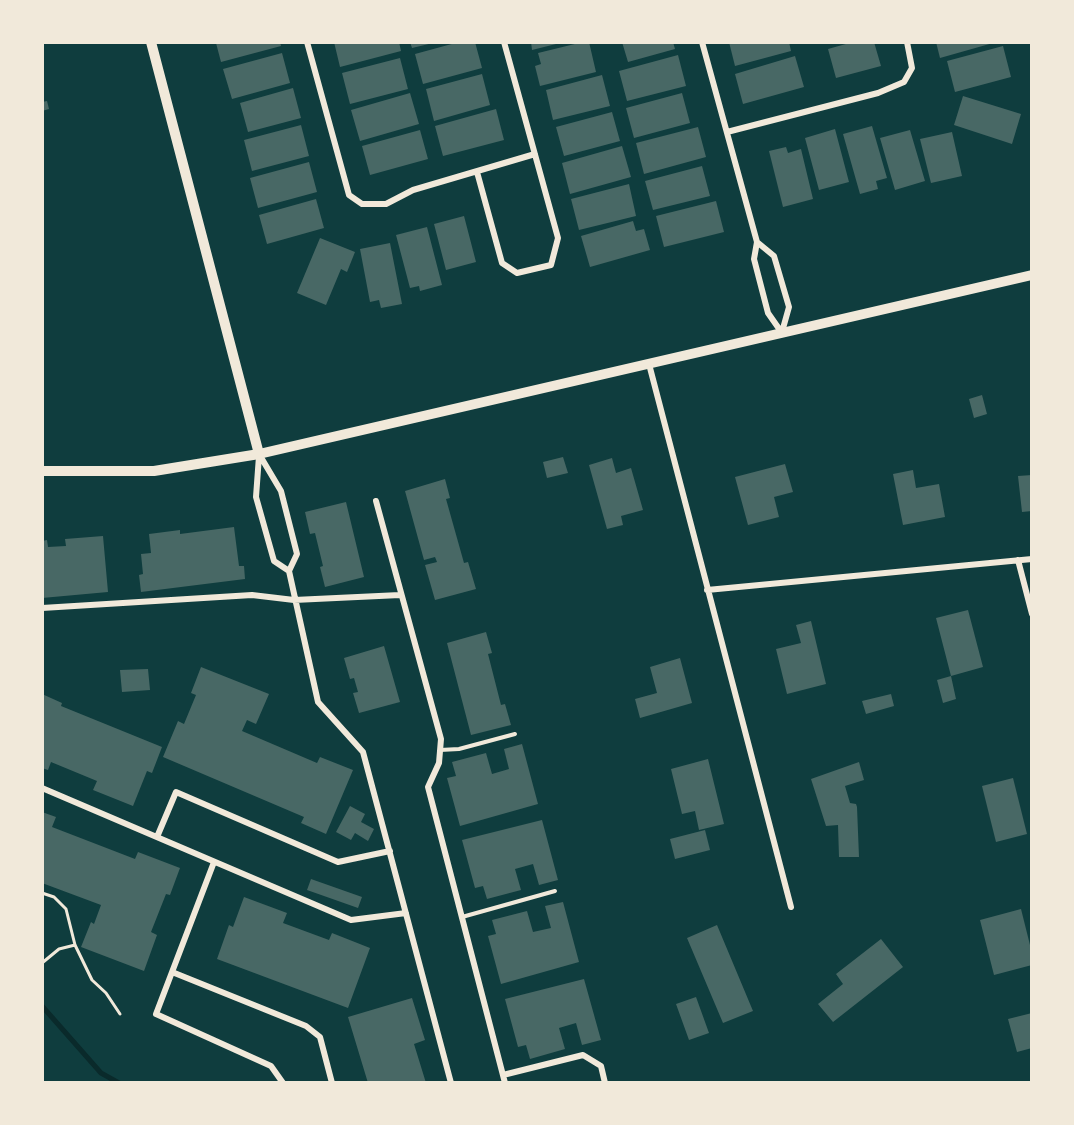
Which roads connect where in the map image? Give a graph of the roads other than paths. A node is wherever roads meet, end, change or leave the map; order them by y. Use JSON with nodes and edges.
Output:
{"nodes":[{"id":1,"x":151,"y":42,"type":"edge"},
{"id":2,"x":307,"y":42,"type":"edge"},
{"id":3,"x":504,"y":42,"type":"edge"},
{"id":4,"x":702,"y":42,"type":"edge"},
{"id":5,"x":907,"y":42,"type":"edge"},
{"id":6,"x":727,"y":132,"type":"junction"},
{"id":7,"x":535,"y":154,"type":"junction"},
{"id":8,"x":477,"y":172,"type":"junction"},
{"id":9,"x":757,"y":242,"type":"junction"},
{"id":10,"x":1032,"y":275,"type":"edge"},
{"id":11,"x":782,"y":333,"type":"junction"},
{"id":12,"x":649,"y":364,"type":"junction"},
{"id":13,"x":259,"y":454,"type":"junction"},
{"id":14,"x":42,"y":471,"type":"edge"},
{"id":15,"x":376,"y":501,"type":"dead end"},
{"id":16,"x":1032,"y":559,"type":"edge"},
{"id":17,"x":1017,"y":560,"type":"junction"},
{"id":18,"x":289,"y":571,"type":"junction"},
{"id":19,"x":707,"y":590,"type":"junction"},
{"id":20,"x":400,"y":595,"type":"junction"},
{"id":21,"x":294,"y":600,"type":"junction"},
{"id":22,"x":42,"y":608,"type":"edge"},
{"id":23,"x":1032,"y":614,"type":"edge"},
{"id":24,"x":515,"y":734,"type":"dead end"},
{"id":25,"x":440,"y":750,"type":"junction"},
{"id":26,"x":42,"y":788,"type":"edge"},
{"id":27,"x":157,"y":837,"type":"junction"},
{"id":28,"x":390,"y":851,"type":"junction"},
{"id":29,"x":214,"y":862,"type":"junction"},
{"id":30,"x":555,"y":891,"type":"dead end"},
{"id":31,"x":791,"y":907,"type":"dead end"},
{"id":32,"x":406,"y":913,"type":"junction"},
{"id":33,"x":462,"y":917,"type":"junction"},
{"id":34,"x":172,"y":972,"type":"junction"},
{"id":35,"x":503,"y":1075,"type":"junction"},
{"id":36,"x":283,"y":1083,"type":"edge"},
{"id":37,"x":332,"y":1083,"type":"edge"},
{"id":38,"x":451,"y":1083,"type":"edge"},
{"id":39,"x":505,"y":1083,"type":"edge"},
{"id":40,"x":605,"y":1083,"type":"edge"}],
"edges":[{"from":1,"to":13,"type":"main road"},
{"from":2,"to":8,"type":"street"},
{"from":3,"to":7,"type":"street"},
{"from":4,"to":6,"type":"street"},
{"from":5,"to":6,"type":"street"},
{"from":6,"to":9,"type":"street"},
{"from":7,"to":8,"type":"street"},
{"from":7,"to":8,"type":"street"},
{"from":9,"to":11,"type":"street"},
{"from":9,"to":11,"type":"street"},
{"from":10,"to":11,"type":"main road"},
{"from":11,"to":12,"type":"main road"},
{"from":12,"to":13,"type":"main road"},
{"from":12,"to":19,"type":"street"},
{"from":13,"to":14,"type":"main road"},
{"from":13,"to":18,"type":"street"},
{"from":13,"to":18,"type":"street"},
{"from":15,"to":20,"type":"street"},
{"from":16,"to":17,"type":"street"},
{"from":17,"to":19,"type":"street"},
{"from":17,"to":23,"type":"street"},
{"from":18,"to":21,"type":"street"},
{"from":19,"to":31,"type":"street"},
{"from":20,"to":21,"type":"street"},
{"from":20,"to":25,"type":"street"},
{"from":21,"to":22,"type":"street"},
{"from":21,"to":28,"type":"street"},
{"from":24,"to":25,"type":"lane"},
{"from":25,"to":33,"type":"street"},
{"from":26,"to":27,"type":"street"},
{"from":27,"to":28,"type":"street"},
{"from":27,"to":29,"type":"street"},
{"from":28,"to":32,"type":"street"},
{"from":29,"to":32,"type":"street"},
{"from":29,"to":34,"type":"street"},
{"from":30,"to":33,"type":"lane"},
{"from":32,"to":38,"type":"street"},
{"from":33,"to":35,"type":"street"},
{"from":34,"to":36,"type":"street"},
{"from":34,"to":37,"type":"street"},
{"from":35,"to":39,"type":"street"},
{"from":35,"to":40,"type":"street"}]}
